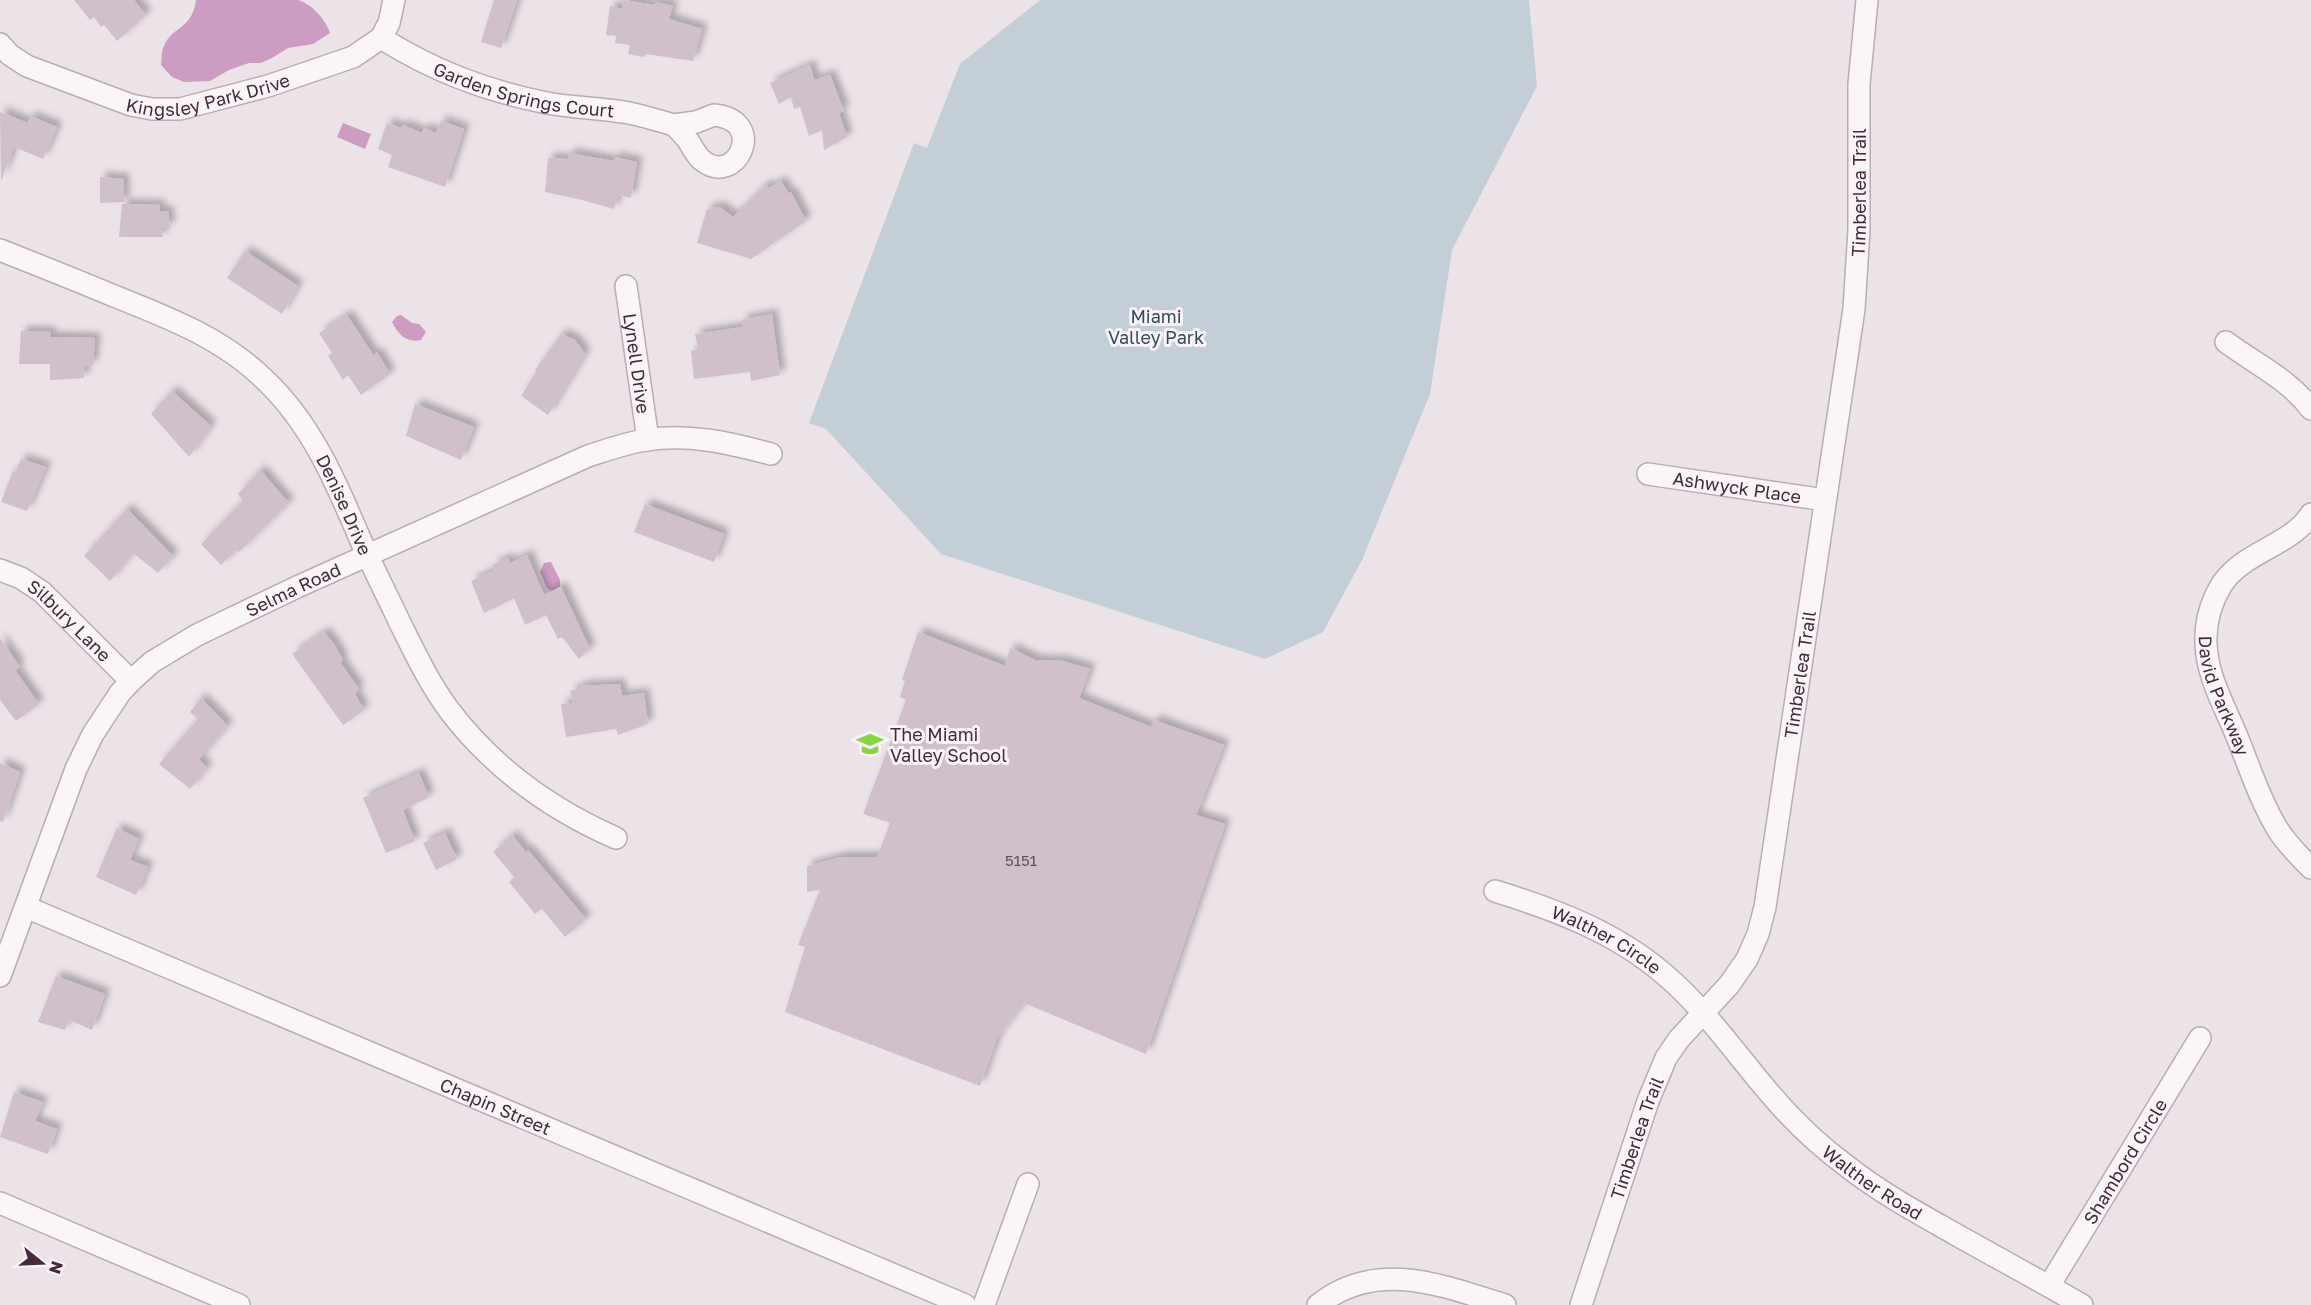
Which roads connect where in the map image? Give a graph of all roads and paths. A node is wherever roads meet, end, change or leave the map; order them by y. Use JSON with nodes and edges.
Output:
{"nodes":[{"id":1,"x":394,"y":0,"type":"edge"},
{"id":2,"x":1867,"y":0,"type":"edge"},
{"id":3,"x":381,"y":38,"type":"junction"},
{"id":4,"x":0,"y":44,"type":"edge"},
{"id":5,"x":674,"y":125,"type":"dead end"},
{"id":6,"x":0,"y":250,"type":"edge"},
{"id":7,"x":626,"y":286,"type":"dead end"},
{"id":8,"x":2226,"y":342,"type":"dead end"},
{"id":9,"x":2311,"y":409,"type":"edge"},
{"id":10,"x":648,"y":440,"type":"junction"},
{"id":11,"x":771,"y":453,"type":"dead end"},
{"id":12,"x":1648,"y":474,"type":"dead end"},
{"id":13,"x":1825,"y":500,"type":"junction"},
{"id":14,"x":2311,"y":514,"type":"edge"},
{"id":15,"x":368,"y":556,"type":"junction"},
{"id":16,"x":0,"y":570,"type":"edge"},
{"id":17,"x":131,"y":681,"type":"junction"},
{"id":18,"x":616,"y":838,"type":"dead end"},
{"id":19,"x":2311,"y":868,"type":"edge"},
{"id":20,"x":1495,"y":891,"type":"dead end"},
{"id":21,"x":26,"y":908,"type":"junction"},
{"id":22,"x":0,"y":976,"type":"edge"},
{"id":23,"x":1703,"y":1012,"type":"junction"},
{"id":24,"x":2200,"y":1038,"type":"dead end"},
{"id":25,"x":1028,"y":1184,"type":"dead end"},
{"id":26,"x":0,"y":1203,"type":"edge"},
{"id":27,"x":2049,"y":1286,"type":"junction"},
{"id":28,"x":239,"y":1305,"type":"edge"},
{"id":29,"x":965,"y":1305,"type":"edge"},
{"id":30,"x":984,"y":1305,"type":"edge"},
{"id":31,"x":1318,"y":1305,"type":"edge"},
{"id":32,"x":1505,"y":1305,"type":"edge"},
{"id":33,"x":1581,"y":1305,"type":"edge"},
{"id":34,"x":2082,"y":1305,"type":"edge"}],
"edges":[{"from":1,"to":3,"type":"street"},
{"from":2,"to":13,"type":"street","name":"Timberlea Trail"},
{"from":3,"to":4,"type":"street","name":"Kingsley Park Drive"},
{"from":3,"to":5,"type":"street","name":"Garden Springs Court"},
{"from":6,"to":15,"type":"street","name":"Denise Drive"},
{"from":7,"to":10,"type":"street","name":"Lynell Drive"},
{"from":8,"to":9,"type":"street"},
{"from":10,"to":11,"type":"street","name":"Selma Road"},
{"from":10,"to":15,"type":"street","name":"Selma Road"},
{"from":12,"to":13,"type":"street","name":"Ashwyck Place"},
{"from":13,"to":23,"type":"street","name":"Timberlea Trail"},
{"from":14,"to":19,"type":"street","name":"David Parkway"},
{"from":15,"to":17,"type":"street","name":"Selma Road"},
{"from":15,"to":18,"type":"street","name":"Denise Drive"},
{"from":16,"to":17,"type":"street","name":"Silbury Lane"},
{"from":17,"to":21,"type":"street","name":"Selma Road"},
{"from":20,"to":23,"type":"street","name":"Walther Circle"},
{"from":21,"to":22,"type":"street","name":"Selma Road"},
{"from":21,"to":29,"type":"street","name":"Chapin Street"},
{"from":23,"to":27,"type":"street","name":"Walther Road"},
{"from":23,"to":33,"type":"street","name":"Timberlea Trail"},
{"from":24,"to":27,"type":"street","name":"Shambord Circle"},
{"from":25,"to":30,"type":"street"},
{"from":26,"to":28,"type":"street"},
{"from":27,"to":34,"type":"street","name":"Walther Road"},
{"from":31,"to":32,"type":"street"}]}
